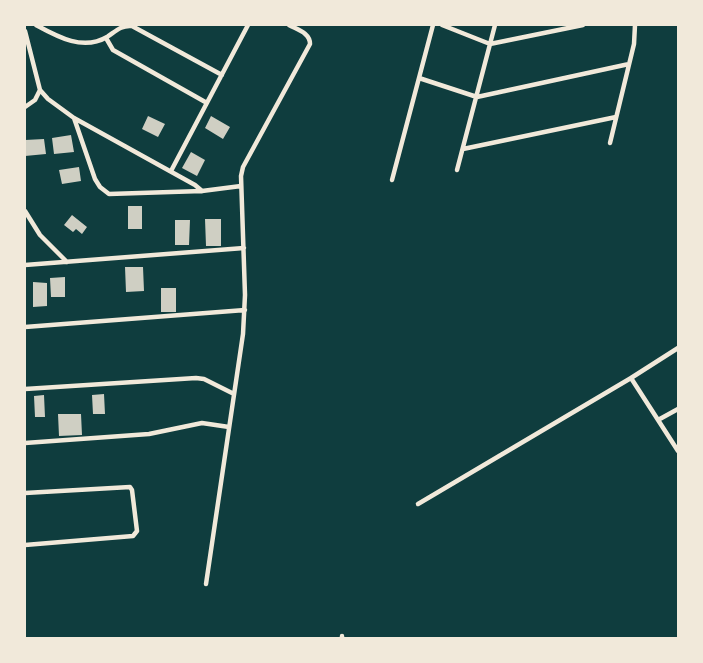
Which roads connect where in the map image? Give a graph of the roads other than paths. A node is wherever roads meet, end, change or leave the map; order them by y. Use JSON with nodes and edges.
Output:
{"nodes":[{"id":1,"x":36,"y":25,"type":"edge"},
{"id":2,"x":248,"y":25,"type":"edge"},
{"id":3,"x":289,"y":25,"type":"edge"},
{"id":4,"x":432,"y":25,"type":"edge"},
{"id":5,"x":442,"y":25,"type":"edge"},
{"id":6,"x":495,"y":25,"type":"edge"},
{"id":7,"x":583,"y":25,"type":"edge"},
{"id":8,"x":635,"y":25,"type":"edge"},
{"id":9,"x":25,"y":31,"type":"edge"},
{"id":10,"x":106,"y":38,"type":"junction"},
{"id":11,"x":490,"y":44,"type":"junction"},
{"id":12,"x":629,"y":64,"type":"junction"},
{"id":13,"x":222,"y":75,"type":"junction"},
{"id":14,"x":419,"y":78,"type":"junction"},
{"id":15,"x":40,"y":90,"type":"junction"},
{"id":16,"x":477,"y":97,"type":"junction"},
{"id":17,"x":207,"y":103,"type":"junction"},
{"id":18,"x":25,"y":107,"type":"edge"},
{"id":19,"x":616,"y":117,"type":"junction"},
{"id":20,"x":74,"y":118,"type":"junction"},
{"id":21,"x":610,"y":143,"type":"dead end"},
{"id":22,"x":463,"y":149,"type":"junction"},
{"id":23,"x":457,"y":170,"type":"dead end"},
{"id":24,"x":171,"y":171,"type":"junction"},
{"id":25,"x":392,"y":180,"type":"dead end"},
{"id":26,"x":241,"y":186,"type":"junction"},
{"id":27,"x":202,"y":191,"type":"junction"},
{"id":28,"x":25,"y":211,"type":"edge"},
{"id":29,"x":244,"y":248,"type":"junction"},
{"id":30,"x":67,"y":262,"type":"junction"},
{"id":31,"x":25,"y":265,"type":"edge"},
{"id":32,"x":245,"y":310,"type":"junction"},
{"id":33,"x":25,"y":327,"type":"edge"},
{"id":34,"x":678,"y":348,"type":"edge"},
{"id":35,"x":631,"y":378,"type":"junction"},
{"id":36,"x":25,"y":389,"type":"edge"},
{"id":37,"x":234,"y":394,"type":"junction"},
{"id":38,"x":678,"y":409,"type":"edge"},
{"id":39,"x":658,"y":420,"type":"junction"},
{"id":40,"x":229,"y":426,"type":"junction"},
{"id":41,"x":25,"y":443,"type":"edge"},
{"id":42,"x":678,"y":451,"type":"edge"},
{"id":43,"x":25,"y":493,"type":"edge"},
{"id":44,"x":418,"y":504,"type":"dead end"},
{"id":45,"x":25,"y":545,"type":"edge"},
{"id":46,"x":206,"y":584,"type":"dead end"}],
"edges":[{"from":1,"to":10,"type":"street"},
{"from":2,"to":13,"type":"street"},
{"from":3,"to":26,"type":"street"},
{"from":4,"to":14,"type":"street"},
{"from":5,"to":11,"type":"street"},
{"from":6,"to":11,"type":"street"},
{"from":7,"to":11,"type":"street"},
{"from":8,"to":12,"type":"street"},
{"from":9,"to":15,"type":"street"},
{"from":10,"to":13,"type":"street"},
{"from":10,"to":17,"type":"street"},
{"from":11,"to":16,"type":"street"},
{"from":12,"to":16,"type":"street"},
{"from":12,"to":19,"type":"street"},
{"from":13,"to":17,"type":"street"},
{"from":14,"to":16,"type":"street"},
{"from":14,"to":25,"type":"street"},
{"from":15,"to":18,"type":"street"},
{"from":15,"to":20,"type":"street"},
{"from":16,"to":22,"type":"street"},
{"from":17,"to":24,"type":"street"},
{"from":19,"to":21,"type":"street"},
{"from":19,"to":22,"type":"street"},
{"from":20,"to":24,"type":"street"},
{"from":20,"to":27,"type":"street"},
{"from":22,"to":23,"type":"street"},
{"from":24,"to":27,"type":"street"},
{"from":26,"to":27,"type":"street"},
{"from":26,"to":29,"type":"street"},
{"from":28,"to":30,"type":"street"},
{"from":29,"to":30,"type":"street"},
{"from":29,"to":32,"type":"street"},
{"from":30,"to":31,"type":"street"},
{"from":32,"to":33,"type":"street"},
{"from":32,"to":37,"type":"street"},
{"from":34,"to":35,"type":"street"},
{"from":35,"to":39,"type":"street"},
{"from":35,"to":44,"type":"street"},
{"from":36,"to":37,"type":"street"},
{"from":37,"to":40,"type":"street"},
{"from":38,"to":39,"type":"street"},
{"from":39,"to":42,"type":"street"},
{"from":40,"to":41,"type":"street"},
{"from":40,"to":46,"type":"street"},
{"from":43,"to":45,"type":"street"}]}
